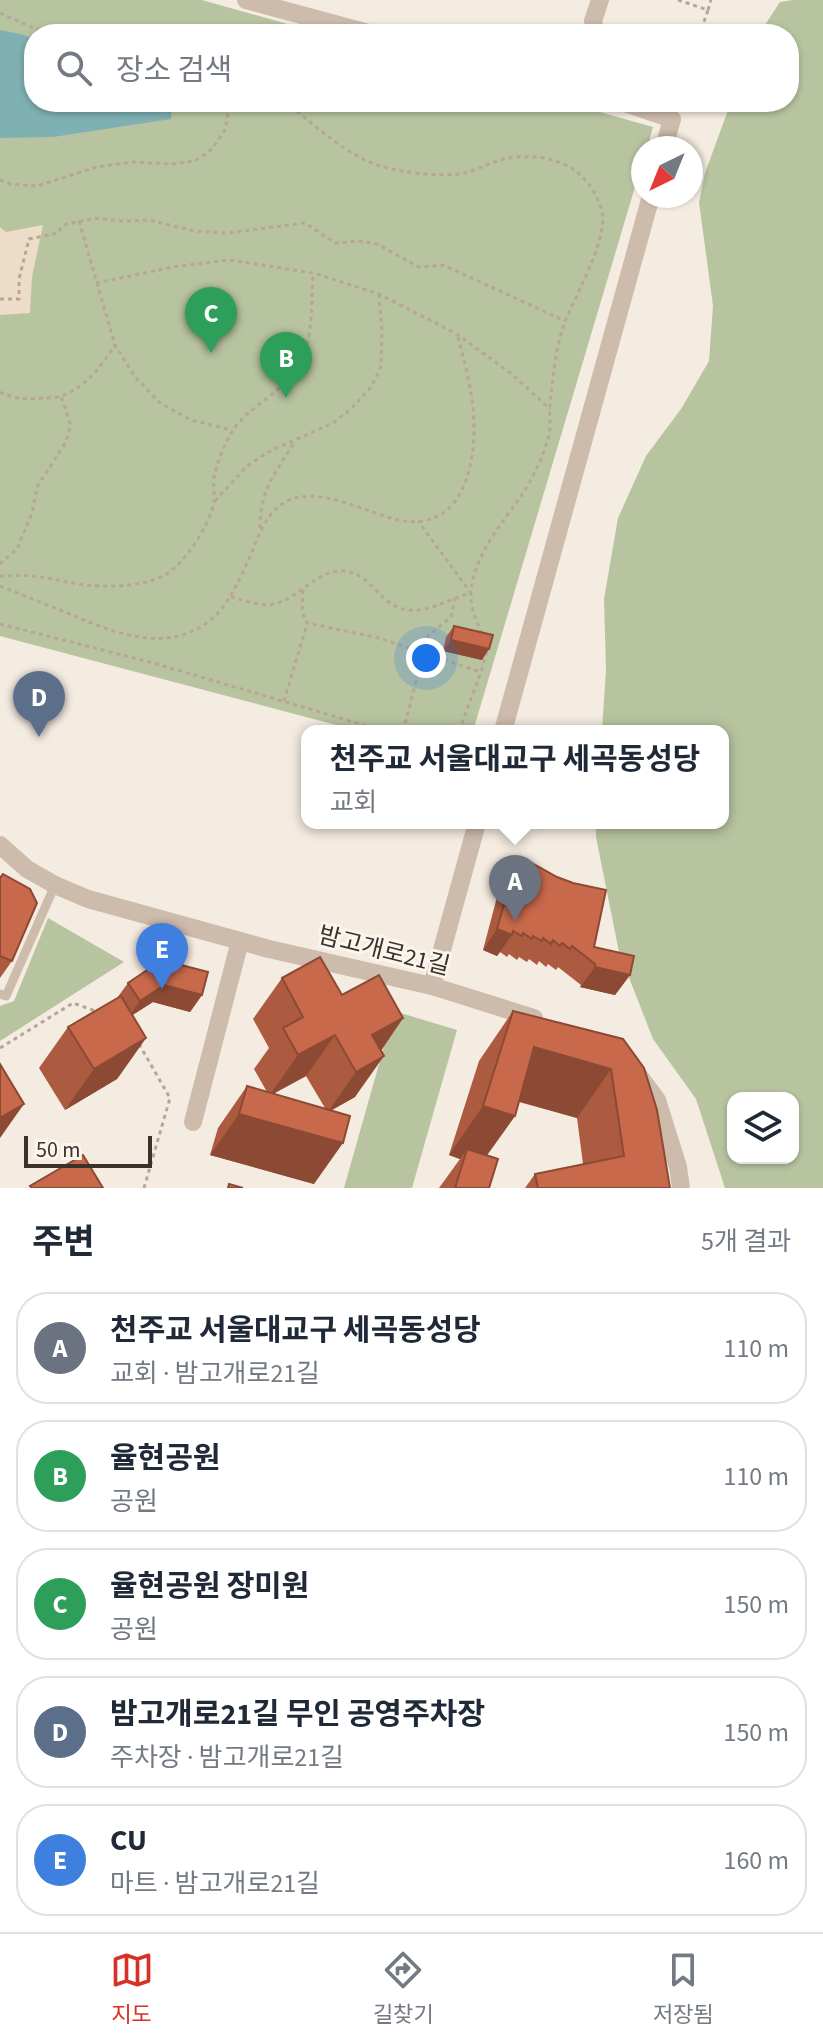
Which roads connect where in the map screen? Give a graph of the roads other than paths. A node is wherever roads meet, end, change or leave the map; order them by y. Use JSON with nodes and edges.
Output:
{"nodes":[{"id":1,"x":246,"y":0,"type":"edge"},
{"id":2,"x":600,"y":0,"type":"edge"},
{"id":3,"x":273,"y":4,"type":"edge"},
{"id":4,"x":339,"y":24,"type":"edge"},
{"id":5,"x":594,"y":24,"type":"edge"},
{"id":6,"x":651,"y":112,"type":"edge"},
{"id":7,"x":667,"y":136,"type":"edge"},
{"id":8,"x":648,"y":208,"type":"edge"},
{"id":9,"x":505,"y":725,"type":"edge"},
{"id":10,"x":475,"y":829,"type":"edge"},
{"id":11,"x":0,"y":845,"type":"edge"},
{"id":12,"x":55,"y":885,"type":"junction"},
{"id":13,"x":240,"y":941,"type":"junction"},
{"id":14,"x":432,"y":986,"type":"junction"},
{"id":15,"x":0,"y":994,"type":"edge"},
{"id":16,"x":552,"y":1024,"type":"edge"},
{"id":17,"x":623,"y":1060,"type":"edge"},
{"id":18,"x":193,"y":1122,"type":"dead end"},
{"id":19,"x":681,"y":1188,"type":"edge"}],
"edges":[{"from":1,"to":3,"type":"street"},
{"from":2,"to":5,"type":"street"},
{"from":3,"to":4,"type":"street"},
{"from":6,"to":7,"type":"street"},
{"from":8,"to":9,"type":"street"},
{"from":10,"to":14,"type":"street"},
{"from":11,"to":12,"type":"street","name":"밤고개로21길"},
{"from":12,"to":13,"type":"street","name":"밤고개로21길"},
{"from":12,"to":15,"type":"lane"},
{"from":13,"to":14,"type":"street","name":"밤고개로21길"},
{"from":13,"to":18,"type":"street"},
{"from":14,"to":16,"type":"street","name":"밤고개로21길"},
{"from":17,"to":19,"type":"street"}]}
